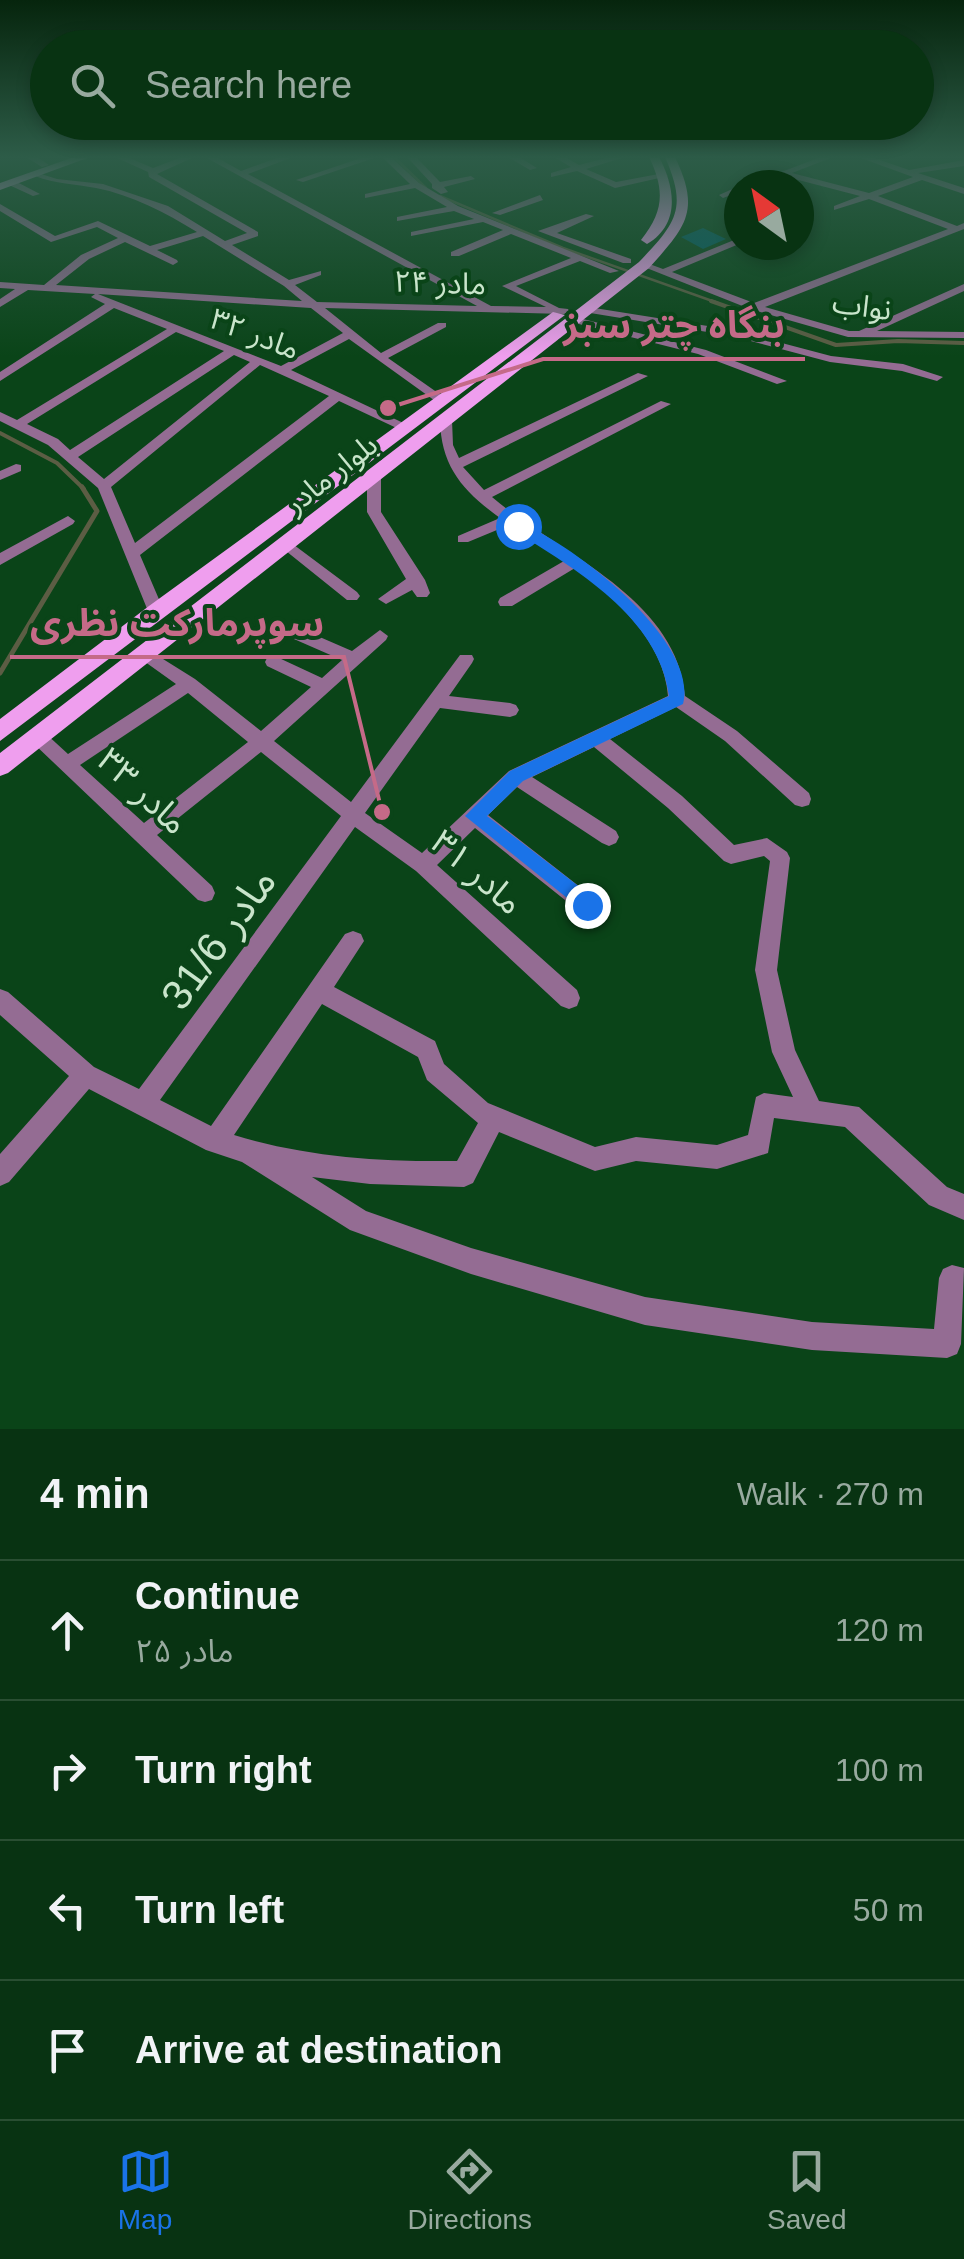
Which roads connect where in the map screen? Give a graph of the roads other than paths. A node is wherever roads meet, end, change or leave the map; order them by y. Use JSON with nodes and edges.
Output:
{"nodes":[{"id":1,"x":28,"y":224,"type":"edge"},
{"id":2,"x":98,"y":224,"type":"joint"},
{"id":3,"x":191,"y":224,"type":"edge"},
{"id":4,"x":237,"y":224,"type":"edge"},
{"id":5,"x":332,"y":224,"type":"edge"},
{"id":6,"x":464,"y":224,"type":"edge"},
{"id":7,"x":491,"y":224,"type":"edge"},
{"id":8,"x":523,"y":224,"type":"edge"},
{"id":9,"x":571,"y":224,"type":"edge"},
{"id":10,"x":663,"y":224,"type":"edge"},
{"id":11,"x":681,"y":224,"type":"edge"},
{"id":12,"x":961,"y":227,"type":"edge"},
{"id":13,"x":509,"y":231,"type":"junction"},
{"id":14,"x":206,"y":232,"type":"junction"},
{"id":15,"x":548,"y":233,"type":"junction"},
{"id":16,"x":414,"y":234,"type":"dead end"},
{"id":17,"x":125,"y":238,"type":"junction"},
{"id":18,"x":226,"y":244,"type":"junction"},
{"id":19,"x":724,"y":247,"type":"edge"},
{"id":20,"x":148,"y":250,"type":"junction"},
{"id":21,"x":455,"y":254,"type":"dead end"},
{"id":22,"x":579,"y":258,"type":"junction"},
{"id":23,"x":172,"y":262,"type":"dead end"},
{"id":24,"x":628,"y":267,"type":"junction"},
{"id":25,"x":663,"y":272,"type":"junction"},
{"id":26,"x":317,"y":273,"type":"dead end"},
{"id":27,"x":288,"y":284,"type":"junction"},
{"id":28,"x":0,"y":285,"type":"edge"},
{"id":29,"x":964,"y":287,"type":"edge"},
{"id":30,"x":24,"y":288,"type":"junction"},
{"id":31,"x":44,"y":289,"type":"junction"},
{"id":32,"x":82,"y":292,"type":"junction"},
{"id":33,"x":0,"y":304,"type":"edge"},
{"id":34,"x":112,"y":304,"type":"junction"},
{"id":35,"x":316,"y":304,"type":"junction"},
{"id":36,"x":754,"y":307,"type":"junction"},
{"id":37,"x":492,"y":310,"type":"junction"},
{"id":38,"x":576,"y":314,"type":"junction"},
{"id":39,"x":442,"y":325,"type":"dead end"},
{"id":40,"x":174,"y":328,"type":"junction"},
{"id":41,"x":350,"y":334,"type":"junction"},
{"id":42,"x":964,"y":335,"type":"edge"},
{"id":43,"x":858,"y":336,"type":"junction"},
{"id":44,"x":232,"y":351,"type":"junction"},
{"id":45,"x":380,"y":358,"type":"junction"},
{"id":46,"x":258,"y":361,"type":"junction"},
{"id":47,"x":282,"y":370,"type":"junction"},
{"id":48,"x":0,"y":376,"type":"edge"},
{"id":49,"x":642,"y":376,"type":"dead end"},
{"id":50,"x":471,"y":377,"type":"junction"},
{"id":51,"x":937,"y":377,"type":"dead end"},
{"id":52,"x":781,"y":381,"type":"dead end"},
{"id":53,"x":491,"y":385,"type":"junction"},
{"id":54,"x":339,"y":395,"type":"junction"},
{"id":55,"x":665,"y":404,"type":"dead end"},
{"id":56,"x":444,"y":410,"type":"junction"},
{"id":57,"x":0,"y":416,"type":"edge"},
{"id":58,"x":19,"y":424,"type":"junction"},
{"id":59,"x":408,"y":428,"type":"junction"},
{"id":60,"x":72,"y":456,"type":"junction"},
{"id":61,"x":456,"y":464,"type":"junction"},
{"id":62,"x":16,"y":468,"type":"dead end"},
{"id":63,"x":374,"y":475,"type":"junction"},
{"id":64,"x":0,"y":476,"type":"edge"},
{"id":65,"x":104,"y":486,"type":"junction"},
{"id":66,"x":483,"y":496,"type":"junction"},
{"id":67,"x":510,"y":519,"type":"junction"},
{"id":68,"x":68,"y":521,"type":"dead end"},
{"id":69,"x":463,"y":538,"type":"dead end"},
{"id":70,"x":286,"y":544,"type":"junction"},
{"id":71,"x":132,"y":554,"type":"junction"},
{"id":72,"x":0,"y":560,"type":"edge"},
{"id":73,"x":574,"y":562,"type":"junction"},
{"id":74,"x":352,"y":596,"type":"dead end"},
{"id":75,"x":386,"y":599,"type":"dead end"},
{"id":76,"x":506,"y":602,"type":"dead end"},
{"id":77,"x":156,"y":611,"type":"junction"},
{"id":78,"x":293,"y":632,"type":"dead end"},
{"id":79,"x":380,"y":636,"type":"dead end"},
{"id":80,"x":146,"y":654,"type":"junction"},
{"id":81,"x":466,"y":658,"type":"dead end"},
{"id":82,"x":354,"y":659,"type":"junction"},
{"id":83,"x":273,"y":662,"type":"dead end"},
{"id":84,"x":189,"y":684,"type":"junction"},
{"id":85,"x":324,"y":686,"type":"junction"},
{"id":86,"x":677,"y":700,"type":"junction"},
{"id":87,"x":436,"y":701,"type":"junction"},
{"id":88,"x":510,"y":710,"type":"dead end"},
{"id":89,"x":0,"y":732,"type":"edge"},
{"id":90,"x":38,"y":736,"type":"junction"},
{"id":91,"x":596,"y":738,"type":"junction"},
{"id":92,"x":261,"y":742,"type":"junction"},
{"id":93,"x":66,"y":765,"type":"junction"},
{"id":94,"x":0,"y":766,"type":"edge"},
{"id":95,"x":516,"y":776,"type":"junction"},
{"id":96,"x":802,"y":798,"type":"dead end"},
{"id":97,"x":354,"y":816,"type":"junction"},
{"id":98,"x":474,"y":816,"type":"junction"},
{"id":99,"x":143,"y":835,"type":"junction"},
{"id":100,"x":609,"y":837,"type":"dead end"},
{"id":101,"x":423,"y":865,"type":"junction"},
{"id":102,"x":204,"y":894,"type":"dead end"},
{"id":103,"x":587,"y":905,"type":"dead end"},
{"id":104,"x":353,"y":941,"type":"dead end"},
{"id":105,"x":320,"y":991,"type":"junction"},
{"id":106,"x":569,"y":998,"type":"dead end"},
{"id":107,"x":0,"y":1000,"type":"edge"},
{"id":108,"x":86,"y":1075,"type":"junction"},
{"id":109,"x":142,"y":1105,"type":"junction"},
{"id":110,"x":812,"y":1112,"type":"junction"},
{"id":111,"x":494,"y":1118,"type":"junction"},
{"id":112,"x":215,"y":1141,"type":"junction"},
{"id":113,"x":251,"y":1154,"type":"junction"},
{"id":114,"x":0,"y":1173,"type":"edge"},
{"id":115,"x":964,"y":1207,"type":"edge"},
{"id":116,"x":964,"y":1280,"type":"edge"}],
"edges":[{"from":1,"to":2,"type":"street"},
{"from":2,"to":17,"type":"street"},
{"from":3,"to":14,"type":"street"},
{"from":4,"to":18,"type":"street"},
{"from":5,"to":37,"type":"street"},
{"from":6,"to":16,"type":"street"},
{"from":7,"to":13,"type":"street"},
{"from":8,"to":15,"type":"street"},
{"from":9,"to":15,"type":"street"},
{"from":10,"to":24,"type":"main road","name":"بلوار مادر"},
{"from":11,"to":24,"type":"main road","name":"بلوار مادر"},
{"from":12,"to":36,"type":"street"},
{"from":13,"to":21,"type":"street"},
{"from":13,"to":22,"type":"street"},
{"from":14,"to":18,"type":"street"},
{"from":14,"to":20,"type":"street"},
{"from":15,"to":24,"type":"street"},
{"from":17,"to":20,"type":"street"},
{"from":17,"to":31,"type":"street"},
{"from":18,"to":27,"type":"street"},
{"from":19,"to":25,"type":"street"},
{"from":20,"to":23,"type":"street"},
{"from":22,"to":24,"type":"street"},
{"from":22,"to":38,"type":"street"},
{"from":24,"to":25,"type":"street","name":"نواب"},
{"from":24,"to":38,"type":"main road","name":"بلوار مادر"},
{"from":25,"to":36,"type":"street","name":"نواب"},
{"from":26,"to":27,"type":"street"},
{"from":27,"to":35,"type":"street"},
{"from":28,"to":30,"type":"street","name":"مادر ۲۴"},
{"from":29,"to":43,"type":"street"},
{"from":30,"to":31,"type":"street","name":"مادر ۲۴"},
{"from":30,"to":33,"type":"street"},
{"from":31,"to":32,"type":"street","name":"مادر ۲۴"},
{"from":32,"to":34,"type":"street","name":"مادر ۳۲"},
{"from":32,"to":35,"type":"street","name":"مادر ۲۴"},
{"from":34,"to":40,"type":"street","name":"مادر ۳۲"},
{"from":34,"to":48,"type":"street"},
{"from":35,"to":37,"type":"street","name":"مادر ۲۴"},
{"from":35,"to":41,"type":"street"},
{"from":36,"to":43,"type":"street","name":"نواب"},
{"from":37,"to":38,"type":"street","name":"مادر ۲۴"},
{"from":38,"to":50,"type":"main road","name":"بلوار مادر"},
{"from":38,"to":51,"type":"street"},
{"from":38,"to":52,"type":"street"},
{"from":38,"to":53,"type":"main road","name":"بلوار مادر"},
{"from":39,"to":45,"type":"street"},
{"from":40,"to":44,"type":"street","name":"مادر ۳۲"},
{"from":40,"to":58,"type":"street"},
{"from":41,"to":45,"type":"street"},
{"from":41,"to":47,"type":"street"},
{"from":42,"to":43,"type":"street","name":"نواب"},
{"from":44,"to":46,"type":"street","name":"مادر ۳۲"},
{"from":44,"to":60,"type":"street"},
{"from":45,"to":56,"type":"street"},
{"from":46,"to":47,"type":"street","name":"مادر ۳۲"},
{"from":46,"to":65,"type":"street"},
{"from":47,"to":54,"type":"street","name":"مادر ۳۲"},
{"from":49,"to":61,"type":"street"},
{"from":50,"to":53,"type":"main road"},
{"from":50,"to":56,"type":"main road","name":"بلوار مادر"},
{"from":53,"to":56,"type":"main road","name":"بلوار مادر"},
{"from":54,"to":59,"type":"street","name":"مادر ۳۲"},
{"from":54,"to":71,"type":"street"},
{"from":55,"to":66,"type":"street"},
{"from":56,"to":59,"type":"main road","name":"بلوار مادر"},
{"from":56,"to":61,"type":"street"},
{"from":56,"to":63,"type":"main road","name":"بلوار مادر"},
{"from":57,"to":58,"type":"street"},
{"from":58,"to":60,"type":"street"},
{"from":59,"to":77,"type":"main road","name":"بلوار مادر"},
{"from":60,"to":65,"type":"street"},
{"from":61,"to":66,"type":"street"},
{"from":62,"to":64,"type":"street"},
{"from":63,"to":70,"type":"main road","name":"بلوار مادر"},
{"from":63,"to":75,"type":"street"},
{"from":65,"to":71,"type":"street"},
{"from":66,"to":67,"type":"street"},
{"from":67,"to":69,"type":"street"},
{"from":67,"to":73,"type":"street"},
{"from":68,"to":72,"type":"street"},
{"from":70,"to":74,"type":"street"},
{"from":70,"to":80,"type":"main road","name":"بلوار مادر"},
{"from":71,"to":77,"type":"street"},
{"from":73,"to":76,"type":"street"},
{"from":73,"to":86,"type":"street"},
{"from":77,"to":89,"type":"main road","name":"بلوار مادر"},
{"from":78,"to":82,"type":"street"},
{"from":79,"to":82,"type":"street"},
{"from":80,"to":84,"type":"street","name":"مادر ۳۱"},
{"from":80,"to":90,"type":"main road","name":"بلوار مادر"},
{"from":81,"to":87,"type":"street","name":"مادر 31/6"},
{"from":82,"to":85,"type":"street"},
{"from":83,"to":85,"type":"street"},
{"from":84,"to":92,"type":"street","name":"مادر ۳۱"},
{"from":84,"to":93,"type":"street"},
{"from":85,"to":92,"type":"street"},
{"from":86,"to":91,"type":"street"},
{"from":86,"to":96,"type":"street"},
{"from":87,"to":88,"type":"street"},
{"from":87,"to":97,"type":"street","name":"مادر 31/6"},
{"from":90,"to":93,"type":"street","name":"مادر ۳۳"},
{"from":90,"to":94,"type":"main road","name":"بلوار مادر"},
{"from":91,"to":95,"type":"street"},
{"from":91,"to":110,"type":"street"},
{"from":92,"to":97,"type":"street","name":"مادر ۳۱"},
{"from":92,"to":99,"type":"street"},
{"from":93,"to":99,"type":"street","name":"مادر ۳۳"},
{"from":95,"to":98,"type":"street"},
{"from":95,"to":100,"type":"street"},
{"from":97,"to":101,"type":"street","name":"مادر ۳۱"},
{"from":97,"to":109,"type":"street","name":"مادر 31/6"},
{"from":98,"to":101,"type":"street"},
{"from":98,"to":103,"type":"street"},
{"from":99,"to":102,"type":"street","name":"مادر ۳۳"},
{"from":101,"to":106,"type":"street","name":"مادر ۳۱"},
{"from":104,"to":105,"type":"street"},
{"from":105,"to":111,"type":"street"},
{"from":105,"to":112,"type":"street"},
{"from":107,"to":108,"type":"street"},
{"from":108,"to":109,"type":"street"},
{"from":108,"to":114,"type":"street"},
{"from":109,"to":112,"type":"street"},
{"from":110,"to":111,"type":"street"},
{"from":110,"to":115,"type":"street"},
{"from":111,"to":113,"type":"street"},
{"from":112,"to":113,"type":"street"},
{"from":113,"to":116,"type":"street"}]}
